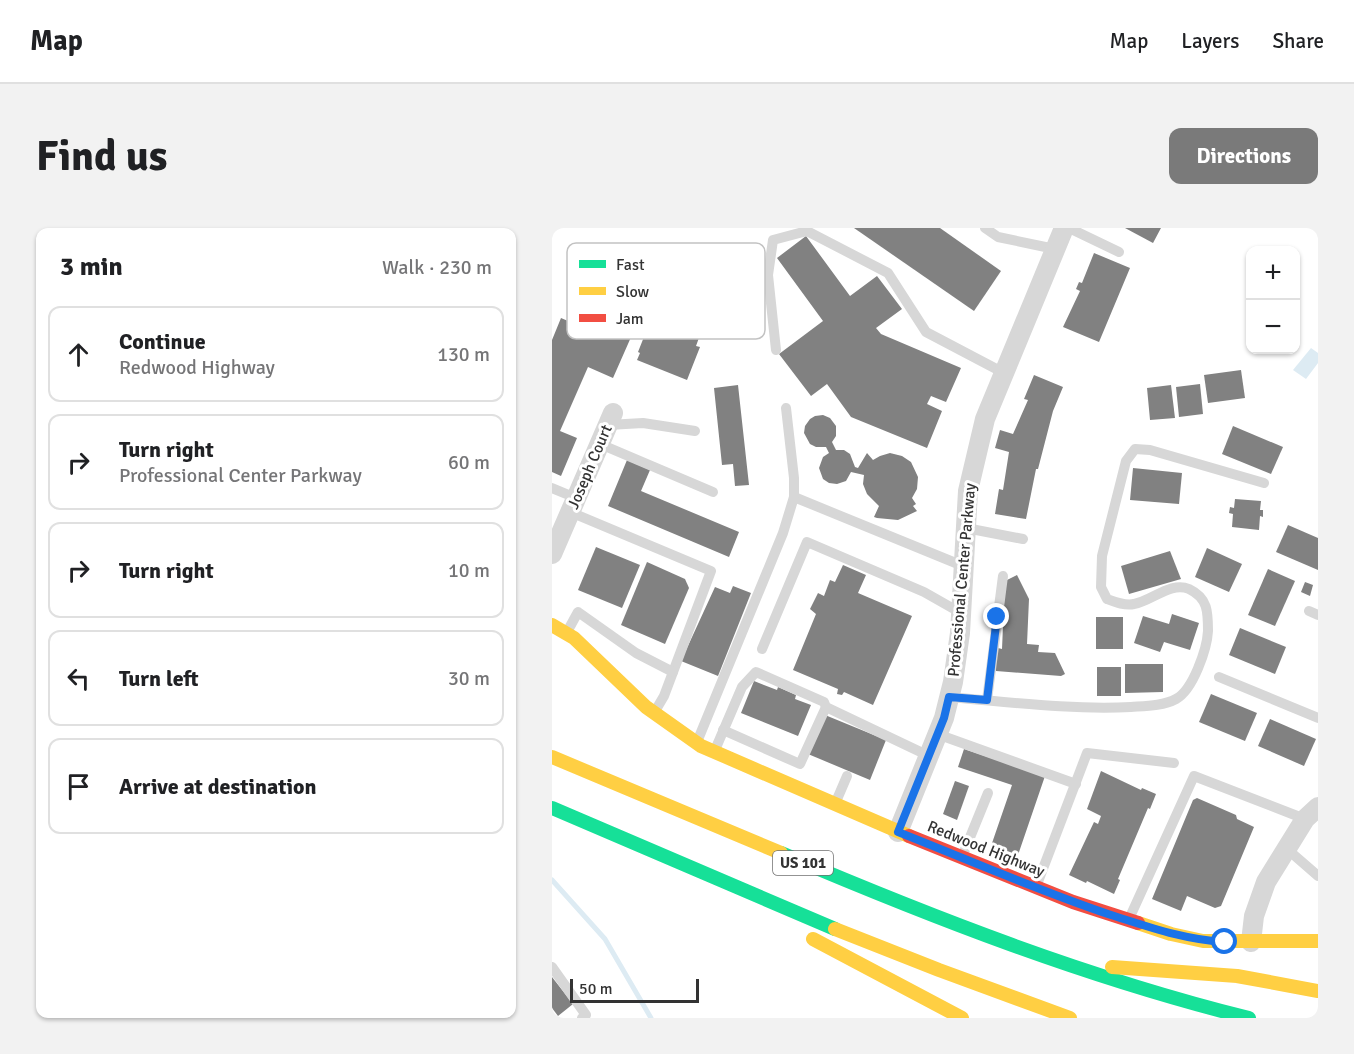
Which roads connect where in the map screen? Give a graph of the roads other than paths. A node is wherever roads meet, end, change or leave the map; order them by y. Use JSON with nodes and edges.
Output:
{"nodes":[{"id":1,"x":985,"y":228,"type":"edge"},
{"id":2,"x":1064,"y":228,"type":"edge"},
{"id":3,"x":1069,"y":228,"type":"edge"},
{"id":4,"x":1055,"y":249,"type":"junction"},
{"id":5,"x":1119,"y":252,"type":"dead end"},
{"id":6,"x":776,"y":350,"type":"dead end"},
{"id":7,"x":1004,"y":373,"type":"junction"},
{"id":8,"x":786,"y":408,"type":"dead end"},
{"id":9,"x":610,"y":419,"type":"joint"},
{"id":10,"x":695,"y":430,"type":"dead end"},
{"id":11,"x":600,"y":444,"type":"junction"},
{"id":12,"x":1264,"y":483,"type":"dead end"},
{"id":13,"x":552,"y":488,"type":"edge"},
{"id":14,"x":713,"y":492,"type":"dead end"},
{"id":15,"x":794,"y":497,"type":"junction"},
{"id":16,"x":573,"y":505,"type":"junction"},
{"id":17,"x":966,"y":528,"type":"junction"},
{"id":18,"x":1023,"y":538,"type":"dead end"},
{"id":19,"x":552,"y":554,"type":"edge"},
{"id":20,"x":963,"y":566,"type":"junction"},
{"id":21,"x":1003,"y":576,"type":"dead end"},
{"id":22,"x":961,"y":613,"type":"junction"},
{"id":23,"x":552,"y":625,"type":"edge"},
{"id":24,"x":566,"y":634,"type":"junction"},
{"id":25,"x":762,"y":649,"type":"dead end"},
{"id":26,"x":673,"y":672,"type":"junction"},
{"id":27,"x":1219,"y":677,"type":"dead end"},
{"id":28,"x":949,"y":697,"type":"junction"},
{"id":29,"x":987,"y":700,"type":"junction"},
{"id":30,"x":826,"y":707,"type":"junction"},
{"id":31,"x":654,"y":713,"type":"junction"},
{"id":32,"x":1318,"y":718,"type":"edge"},
{"id":33,"x":723,"y":730,"type":"junction"},
{"id":34,"x":937,"y":734,"type":"junction"},
{"id":35,"x":696,"y":743,"type":"junction"},
{"id":36,"x":714,"y":752,"type":"junction"},
{"id":37,"x":929,"y":756,"type":"junction"},
{"id":38,"x":552,"y":757,"type":"edge"},
{"id":39,"x":1174,"y":764,"type":"dead end"},
{"id":40,"x":847,"y":777,"type":"dead end"},
{"id":41,"x":1076,"y":783,"type":"junction"},
{"id":42,"x":988,"y":793,"type":"dead end"},
{"id":43,"x":835,"y":805,"type":"junction"},
{"id":44,"x":552,"y":808,"type":"edge"},
{"id":45,"x":1311,"y":813,"type":"edge"},
{"id":46,"x":898,"y":832,"type":"junction"},
{"id":47,"x":629,"y":841,"type":"junction"},
{"id":48,"x":1287,"y":849,"type":"junction"},
{"id":49,"x":962,"y":857,"type":"junction"},
{"id":50,"x":1318,"y":876,"type":"edge"},
{"id":51,"x":1036,"y":887,"type":"junction"},
{"id":52,"x":772,"y":918,"type":"dead end"},
{"id":53,"x":1128,"y":920,"type":"junction"},
{"id":54,"x":803,"y":934,"type":"dead end"},
{"id":55,"x":1318,"y":941,"type":"edge"},
{"id":56,"x":1251,"y":942,"type":"junction"},
{"id":57,"x":1057,"y":963,"type":"junction"},
{"id":58,"x":552,"y":967,"type":"edge"},
{"id":59,"x":1318,"y":991,"type":"edge"},
{"id":60,"x":582,"y":1018,"type":"edge"},
{"id":61,"x":962,"y":1018,"type":"edge"},
{"id":62,"x":1070,"y":1018,"type":"edge"},
{"id":63,"x":1249,"y":1018,"type":"edge"}],
"edges":[{"from":1,"to":4,"type":"lane"},
{"from":2,"to":4,"type":"street","name":"Professional Center Parkway"},
{"from":3,"to":5,"type":"lane"},
{"from":4,"to":7,"type":"street","name":"Professional Center Parkway"},
{"from":6,"to":7,"type":"lane"},
{"from":7,"to":17,"type":"street","name":"Professional Center Parkway"},
{"from":8,"to":15,"type":"lane"},
{"from":9,"to":10,"type":"lane"},
{"from":9,"to":11,"type":"street","name":"Joseph Court"},
{"from":11,"to":14,"type":"lane"},
{"from":11,"to":16,"type":"street","name":"Joseph Court"},
{"from":12,"to":29,"type":"lane"},
{"from":13,"to":16,"type":"lane"},
{"from":15,"to":20,"type":"lane"},
{"from":15,"to":35,"type":"lane"},
{"from":16,"to":19,"type":"street","name":"Joseph Court"},
{"from":16,"to":26,"type":"lane"},
{"from":17,"to":18,"type":"lane"},
{"from":17,"to":20,"type":"street","name":"Professional Center Parkway"},
{"from":20,"to":22,"type":"street","name":"Professional Center Parkway"},
{"from":21,"to":29,"type":"lane"},
{"from":22,"to":25,"type":"lane"},
{"from":22,"to":28,"type":"street","name":"Professional Center Parkway"},
{"from":23,"to":24,"type":"main road","name":"Redwood Highway"},
{"from":24,"to":26,"type":"lane"},
{"from":24,"to":31,"type":"main road","name":"Redwood Highway"},
{"from":26,"to":31,"type":"lane"},
{"from":27,"to":32,"type":"lane"},
{"from":28,"to":29,"type":"lane"},
{"from":28,"to":34,"type":"street","name":"Professional Center Parkway"},
{"from":30,"to":33,"type":"lane"},
{"from":30,"to":33,"type":"lane"},
{"from":30,"to":37,"type":"lane"},
{"from":31,"to":35,"type":"main road","name":"Redwood Highway"},
{"from":33,"to":36,"type":"lane"},
{"from":34,"to":37,"type":"street","name":"Professional Center Parkway"},
{"from":34,"to":41,"type":"lane"},
{"from":35,"to":36,"type":"main road","name":"Redwood Highway"},
{"from":36,"to":43,"type":"main road","name":"Redwood Highway"},
{"from":37,"to":46,"type":"street","name":"Professional Center Parkway"},
{"from":38,"to":57,"type":"main road","number":"US 101"},
{"from":39,"to":41,"type":"lane"},
{"from":40,"to":43,"type":"lane"},
{"from":41,"to":51,"type":"lane"},
{"from":42,"to":49,"type":"lane"},
{"from":43,"to":46,"type":"main road","name":"Redwood Highway"},
{"from":44,"to":47,"type":"main road"},
{"from":45,"to":48,"type":"street"},
{"from":45,"to":53,"type":"lane"},
{"from":46,"to":49,"type":"main road","name":"Redwood Highway"},
{"from":47,"to":52,"type":"main road"},
{"from":47,"to":62,"type":"main road"},
{"from":48,"to":50,"type":"lane"},
{"from":48,"to":56,"type":"street"},
{"from":49,"to":51,"type":"main road","name":"Redwood Highway"},
{"from":51,"to":53,"type":"main road","name":"Redwood Highway"},
{"from":53,"to":56,"type":"main road","name":"Redwood Highway"},
{"from":54,"to":61,"type":"main road"},
{"from":55,"to":56,"type":"main road","name":"Redwood Highway"},
{"from":57,"to":59,"type":"main road"},
{"from":57,"to":63,"type":"main road","number":"US 101"},
{"from":58,"to":60,"type":"lane"}]}
